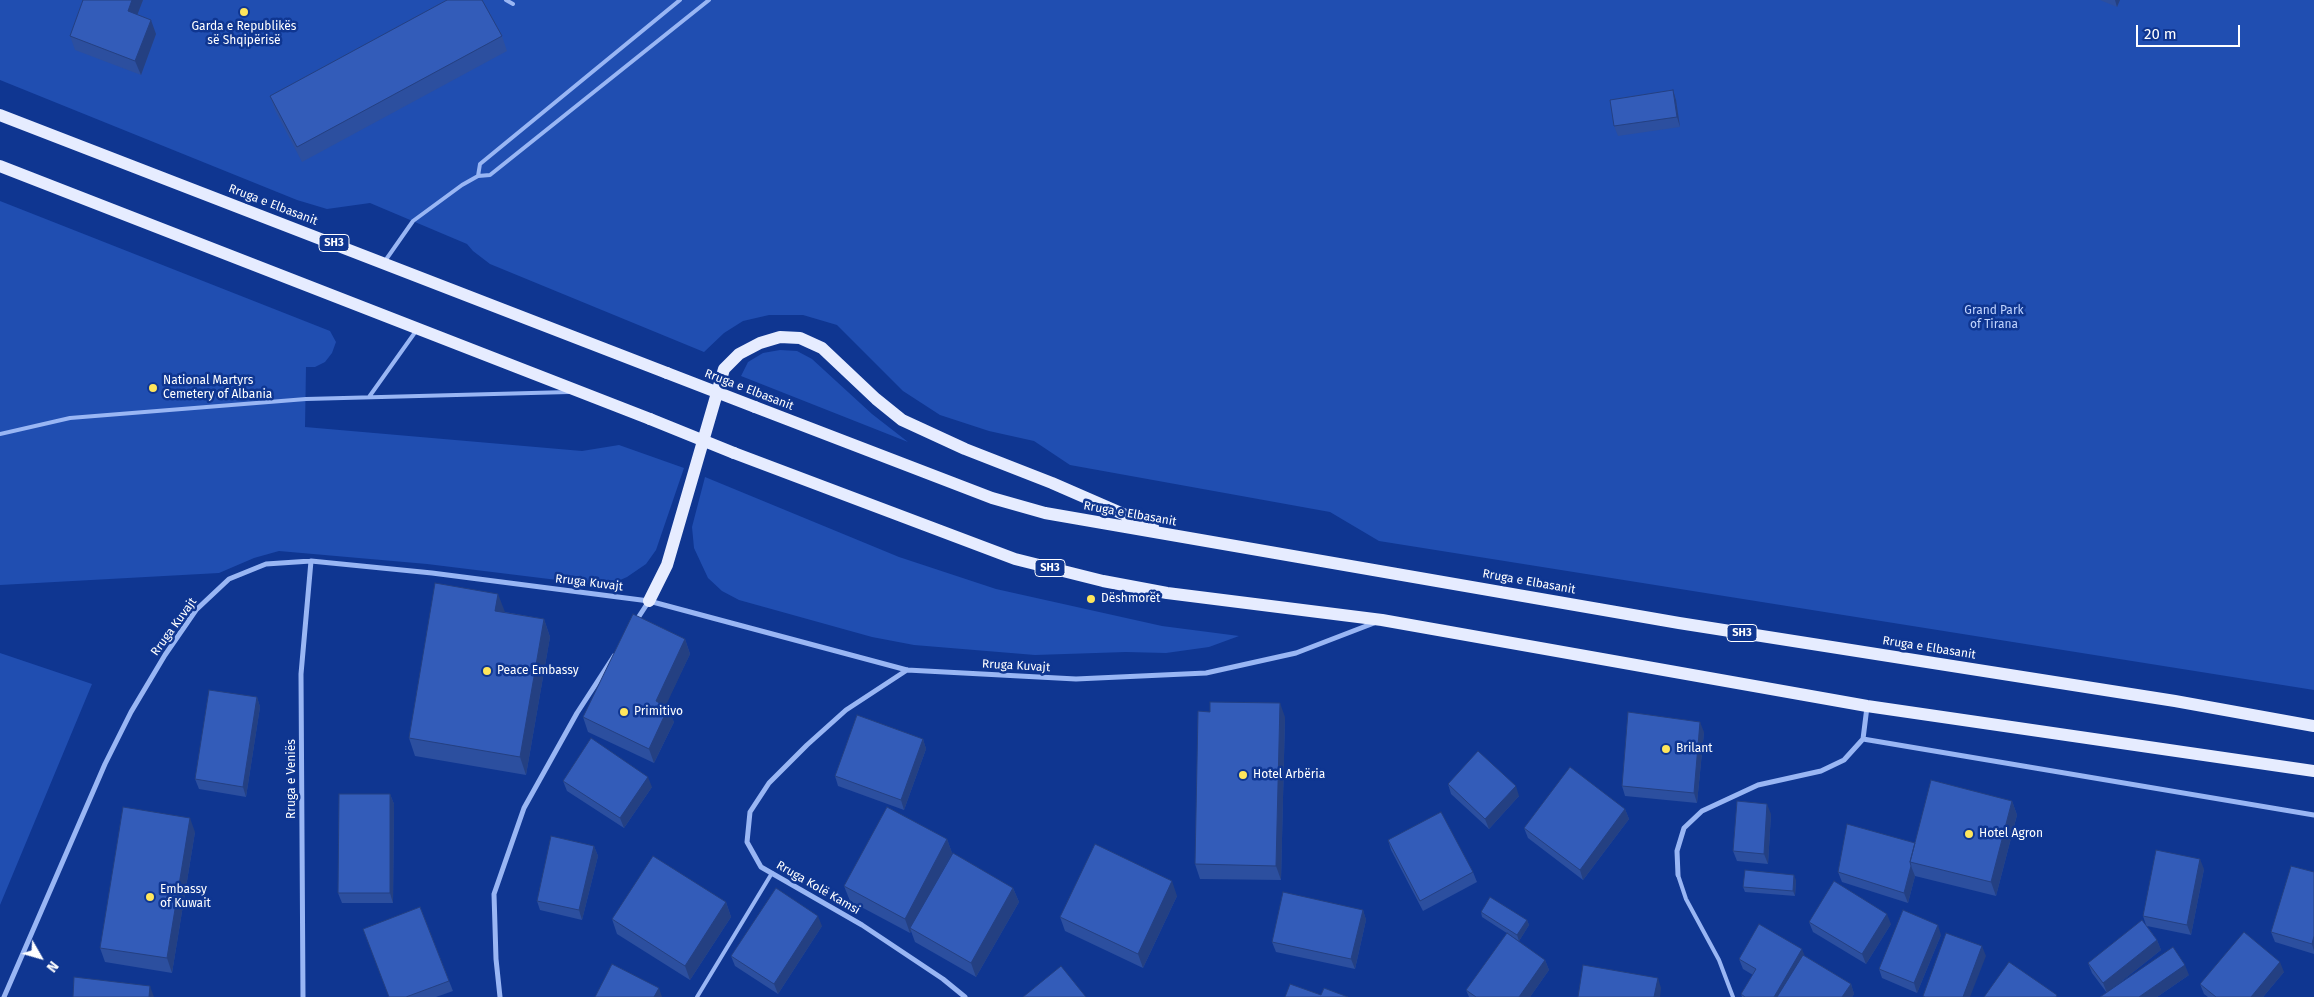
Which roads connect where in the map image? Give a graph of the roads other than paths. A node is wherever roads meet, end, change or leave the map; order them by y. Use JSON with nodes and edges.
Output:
{"nodes":[{"id":1,"x":506,"y":0,"type":"edge"},
{"id":2,"x":680,"y":0,"type":"edge"},
{"id":3,"x":709,"y":0,"type":"edge"},
{"id":4,"x":513,"y":4,"type":"dead end"},
{"id":5,"x":0,"y":115,"type":"edge"},
{"id":6,"x":0,"y":166,"type":"edge"},
{"id":7,"x":478,"y":176,"type":"junction"},
{"id":8,"x":384,"y":262,"type":"junction"},
{"id":9,"x":417,"y":329,"type":"junction"},
{"id":10,"x":578,"y":392,"type":"junction"},
{"id":11,"x":368,"y":397,"type":"junction"},
{"id":12,"x":0,"y":434,"type":"edge"},
{"id":13,"x":1171,"y":535,"type":"junction"},
{"id":14,"x":311,"y":561,"type":"junction"},
{"id":15,"x":649,"y":601,"type":"junction"},
{"id":16,"x":1382,"y":620,"type":"junction"},
{"id":17,"x":634,"y":625,"type":"edge"},
{"id":18,"x":618,"y":649,"type":"edge"},
{"id":19,"x":907,"y":670,"type":"junction"},
{"id":20,"x":1867,"y":706,"type":"junction"},
{"id":21,"x":2314,"y":726,"type":"edge"},
{"id":22,"x":1863,"y":739,"type":"junction"},
{"id":23,"x":2314,"y":771,"type":"edge"},
{"id":24,"x":2314,"y":815,"type":"edge"},
{"id":25,"x":772,"y":873,"type":"junction"},
{"id":26,"x":1678,"y":875,"type":"joint"},
{"id":27,"x":4,"y":997,"type":"edge"},
{"id":28,"x":303,"y":997,"type":"edge"},
{"id":29,"x":500,"y":997,"type":"edge"},
{"id":30,"x":696,"y":997,"type":"edge"},
{"id":31,"x":964,"y":997,"type":"edge"},
{"id":32,"x":1733,"y":997,"type":"edge"}],
"edges":[{"from":1,"to":4,"type":"lane"},
{"from":2,"to":7,"type":"lane"},
{"from":3,"to":7,"type":"lane"},
{"from":5,"to":8,"type":"main road","name":"Rruga e Elbasanit","number":"SH3"},
{"from":6,"to":9,"type":"main road","number":"SH3"},
{"from":7,"to":8,"type":"lane"},
{"from":8,"to":13,"type":"main road","name":"Rruga e Elbasanit","number":"SH3","bridge":true},
{"from":9,"to":10,"type":"main road","number":"SH3"},
{"from":9,"to":11,"type":"lane"},
{"from":10,"to":11,"type":"lane"},
{"from":10,"to":16,"type":"main road","number":"SH3","bridge":true},
{"from":11,"to":12,"type":"lane"},
{"from":13,"to":15,"type":"main road"},
{"from":13,"to":21,"type":"main road","name":"Rruga e Elbasanit","number":"SH3"},
{"from":14,"to":15,"type":"street","name":"Rruga Kuvajt"},
{"from":14,"to":27,"type":"street","name":"Rruga Kuvajt"},
{"from":14,"to":28,"type":"street","name":"Rruga e Veniës"},
{"from":15,"to":17,"type":"street"},
{"from":15,"to":19,"type":"street","name":"Rruga Kuvajt"},
{"from":16,"to":19,"type":"street","name":"Rruga Kuvajt"},
{"from":16,"to":20,"type":"main road","number":"SH3"},
{"from":18,"to":29,"type":"street"},
{"from":19,"to":25,"type":"street","name":"Rruga Kolë Kamsi"},
{"from":20,"to":22,"type":"street"},
{"from":20,"to":23,"type":"main road","number":"SH3"},
{"from":22,"to":24,"type":"street"},
{"from":22,"to":26,"type":"street"},
{"from":25,"to":30,"type":"lane"},
{"from":25,"to":31,"type":"street","name":"Rruga Kolë Kamsi"},
{"from":26,"to":32,"type":"lane"}]}
